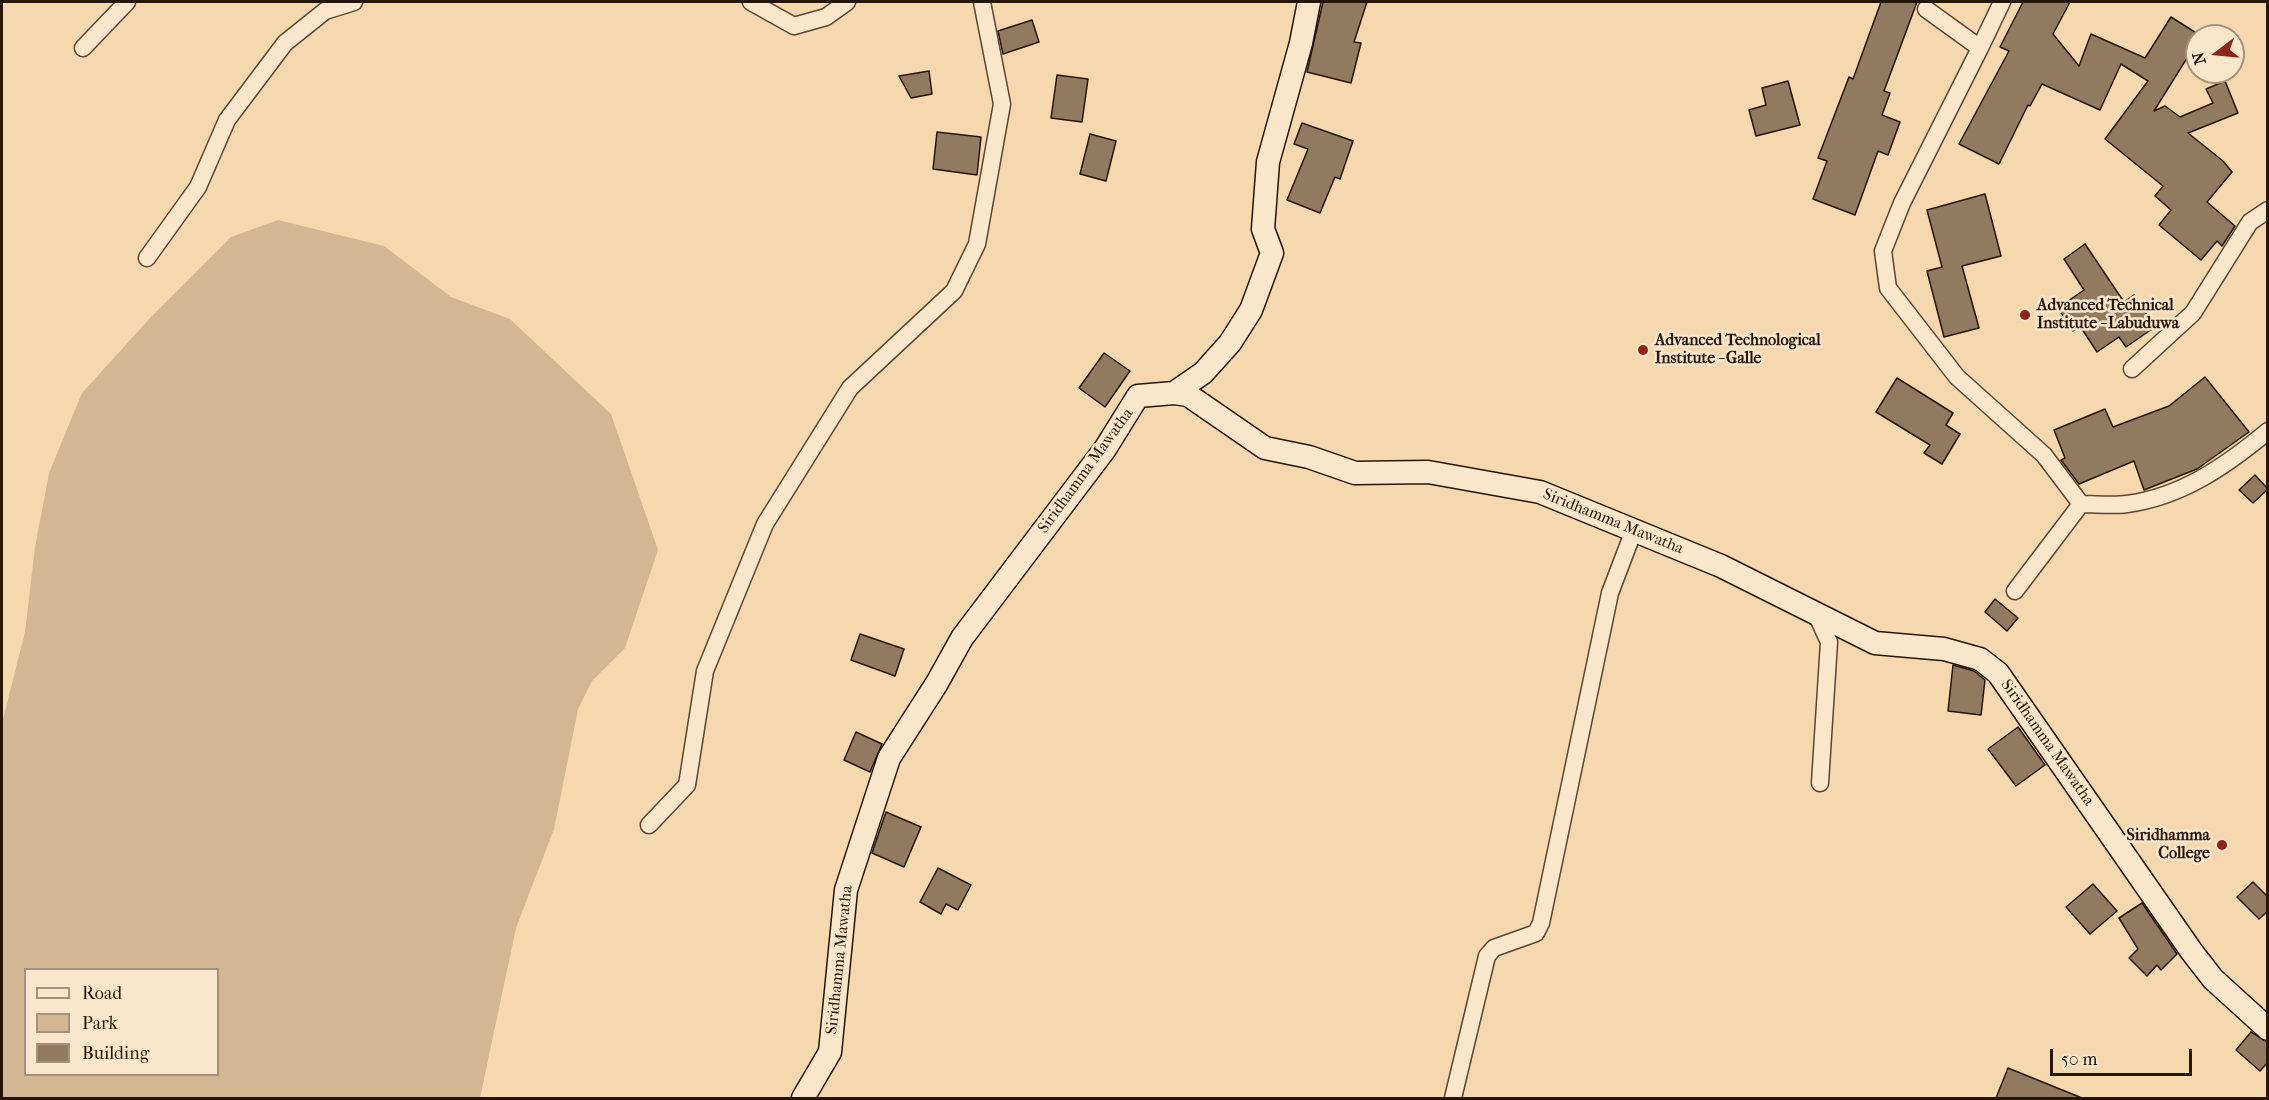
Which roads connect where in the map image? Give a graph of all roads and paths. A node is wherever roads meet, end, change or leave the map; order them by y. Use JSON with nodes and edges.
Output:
{"nodes":[{"id":1,"x":127,"y":2,"type":"edge"},
{"id":2,"x":354,"y":2,"type":"edge"},
{"id":3,"x":751,"y":2,"type":"edge"},
{"id":4,"x":847,"y":2,"type":"edge"},
{"id":5,"x":982,"y":2,"type":"edge"},
{"id":6,"x":1309,"y":2,"type":"edge"},
{"id":7,"x":2002,"y":2,"type":"edge"},
{"id":8,"x":1926,"y":9,"type":"dead end"},
{"id":9,"x":83,"y":48,"type":"dead end"},
{"id":10,"x":1980,"y":48,"type":"junction"},
{"id":11,"x":2268,"y":210,"type":"edge"},
{"id":12,"x":147,"y":258,"type":"dead end"},
{"id":13,"x":2132,"y":369,"type":"dead end"},
{"id":14,"x":1174,"y":393,"type":"junction"},
{"id":15,"x":2268,"y":431,"type":"edge"},
{"id":16,"x":2081,"y":504,"type":"junction"},
{"id":17,"x":1634,"y":530,"type":"junction"},
{"id":18,"x":2015,"y":591,"type":"dead end"},
{"id":19,"x":1817,"y":616,"type":"junction"},
{"id":20,"x":1820,"y":783,"type":"dead end"},
{"id":21,"x":649,"y":825,"type":"dead end"},
{"id":22,"x":2268,"y":1029,"type":"edge"},
{"id":23,"x":803,"y":1098,"type":"edge"},
{"id":24,"x":1453,"y":1098,"type":"edge"}],
"edges":[{"from":1,"to":9,"type":"street"},
{"from":2,"to":12,"type":"street"},
{"from":3,"to":4,"type":"street"},
{"from":5,"to":21,"type":"street"},
{"from":6,"to":14,"type":"street"},
{"from":7,"to":10,"type":"street"},
{"from":8,"to":10,"type":"street"},
{"from":10,"to":16,"type":"street"},
{"from":11,"to":13,"type":"street"},
{"from":14,"to":17,"type":"street","name":"Siridhamma Mawatha"},
{"from":14,"to":23,"type":"street","name":"Siridhamma Mawatha"},
{"from":15,"to":16,"type":"street"},
{"from":16,"to":18,"type":"street"},
{"from":17,"to":19,"type":"street","name":"Siridhamma Mawatha"},
{"from":17,"to":24,"type":"street"},
{"from":19,"to":20,"type":"street"},
{"from":19,"to":22,"type":"street","name":"Siridhamma Mawatha"}]}
